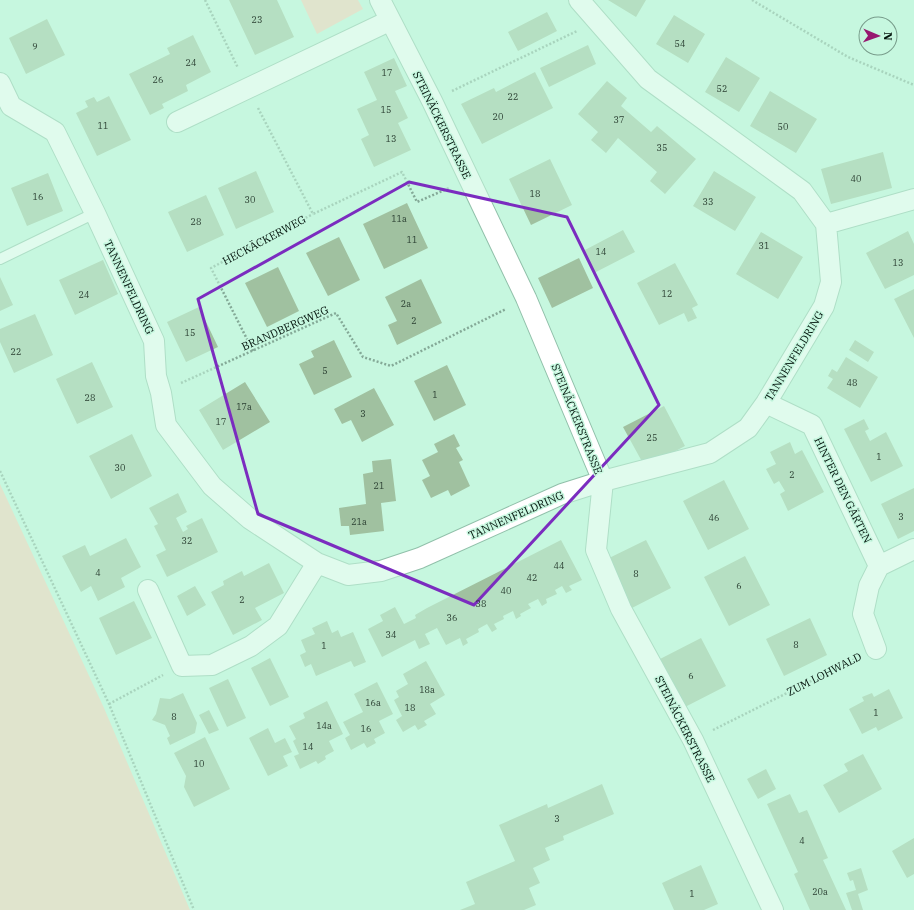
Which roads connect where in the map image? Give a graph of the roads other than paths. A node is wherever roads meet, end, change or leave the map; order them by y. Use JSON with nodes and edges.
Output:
{"nodes":[{"id":1,"x":380,"y":0,"type":"edge"},
{"id":2,"x":579,"y":0,"type":"edge"},
{"id":3,"x":389,"y":21,"type":"junction"},
{"id":4,"x":0,"y":83,"type":"edge"},
{"id":5,"x":177,"y":122,"type":"dead end"},
{"id":6,"x":914,"y":199,"type":"edge"},
{"id":7,"x":95,"y":213,"type":"junction"},
{"id":8,"x":826,"y":224,"type":"junction"},
{"id":9,"x":0,"y":259,"type":"edge"},
{"id":10,"x":766,"y":403,"type":"junction"},
{"id":11,"x":602,"y":481,"type":"junction"},
{"id":12,"x":914,"y":549,"type":"edge"},
{"id":13,"x":317,"y":563,"type":"junction"},
{"id":14,"x":879,"y":566,"type":"junction"},
{"id":15,"x":148,"y":590,"type":"dead end"},
{"id":16,"x":876,"y":648,"type":"road end"},
{"id":17,"x":773,"y":910,"type":"edge"}],
"edges":[{"from":1,"to":3,"type":"street","name":"STEINÄCKERSTRASSE"},
{"from":2,"to":8,"type":"street"},
{"from":3,"to":5,"type":"street"},
{"from":3,"to":11,"type":"street","name":"STEINÄCKERSTRASSE"},
{"from":4,"to":7,"type":"street","name":"TANNENFELDRING"},
{"from":6,"to":8,"type":"street"},
{"from":7,"to":9,"type":"lane"},
{"from":7,"to":13,"type":"street","name":"TANNENFELDRING"},
{"from":8,"to":10,"type":"street","name":"TANNENFELDRING"},
{"from":10,"to":11,"type":"street","name":"TANNENFELDRING"},
{"from":10,"to":14,"type":"street","name":"HINTER DEN GÄRTEN"},
{"from":11,"to":13,"type":"street","name":"TANNENFELDRING"},
{"from":11,"to":17,"type":"street","name":"STEINÄCKERSTRASSE"},
{"from":12,"to":14,"type":"street"},
{"from":13,"to":15,"type":"street"},
{"from":14,"to":16,"type":"street"}]}
